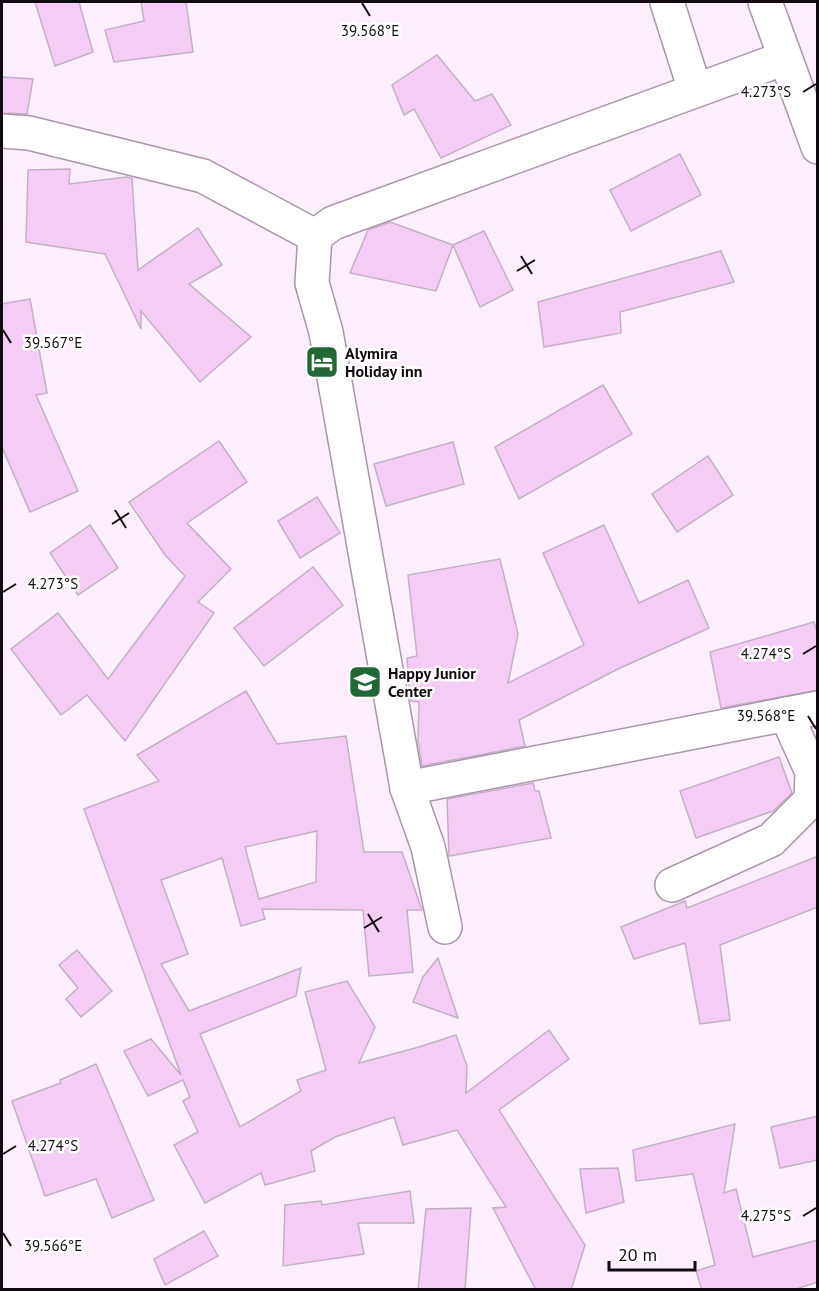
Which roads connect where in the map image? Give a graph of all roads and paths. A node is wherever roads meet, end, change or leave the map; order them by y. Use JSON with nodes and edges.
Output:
{"nodes":[{"id":1,"x":667,"y":2,"type":"edge"},
{"id":2,"x":765,"y":2,"type":"edge"},
{"id":3,"x":785,"y":58,"type":"junction"},
{"id":4,"x":695,"y":90,"type":"junction"},
{"id":5,"x":2,"y":131,"type":"edge"},
{"id":6,"x":818,"y":147,"type":"edge"},
{"id":7,"x":315,"y":236,"type":"junction"},
{"id":8,"x":818,"y":708,"type":"edge"},
{"id":9,"x":786,"y":714,"type":"junction"},
{"id":10,"x":407,"y":789,"type":"junction"},
{"id":11,"x":672,"y":885,"type":"dead end"},
{"id":12,"x":445,"y":927,"type":"dead end"}],
"edges":[{"from":1,"to":4,"type":"main road"},
{"from":2,"to":3,"type":"main road"},
{"from":3,"to":4,"type":"main road"},
{"from":3,"to":6,"type":"main road"},
{"from":4,"to":7,"type":"main road"},
{"from":5,"to":7,"type":"main road"},
{"from":7,"to":10,"type":"main road"},
{"from":8,"to":9,"type":"main road"},
{"from":9,"to":10,"type":"main road"},
{"from":9,"to":11,"type":"main road"},
{"from":10,"to":12,"type":"main road"}]}
